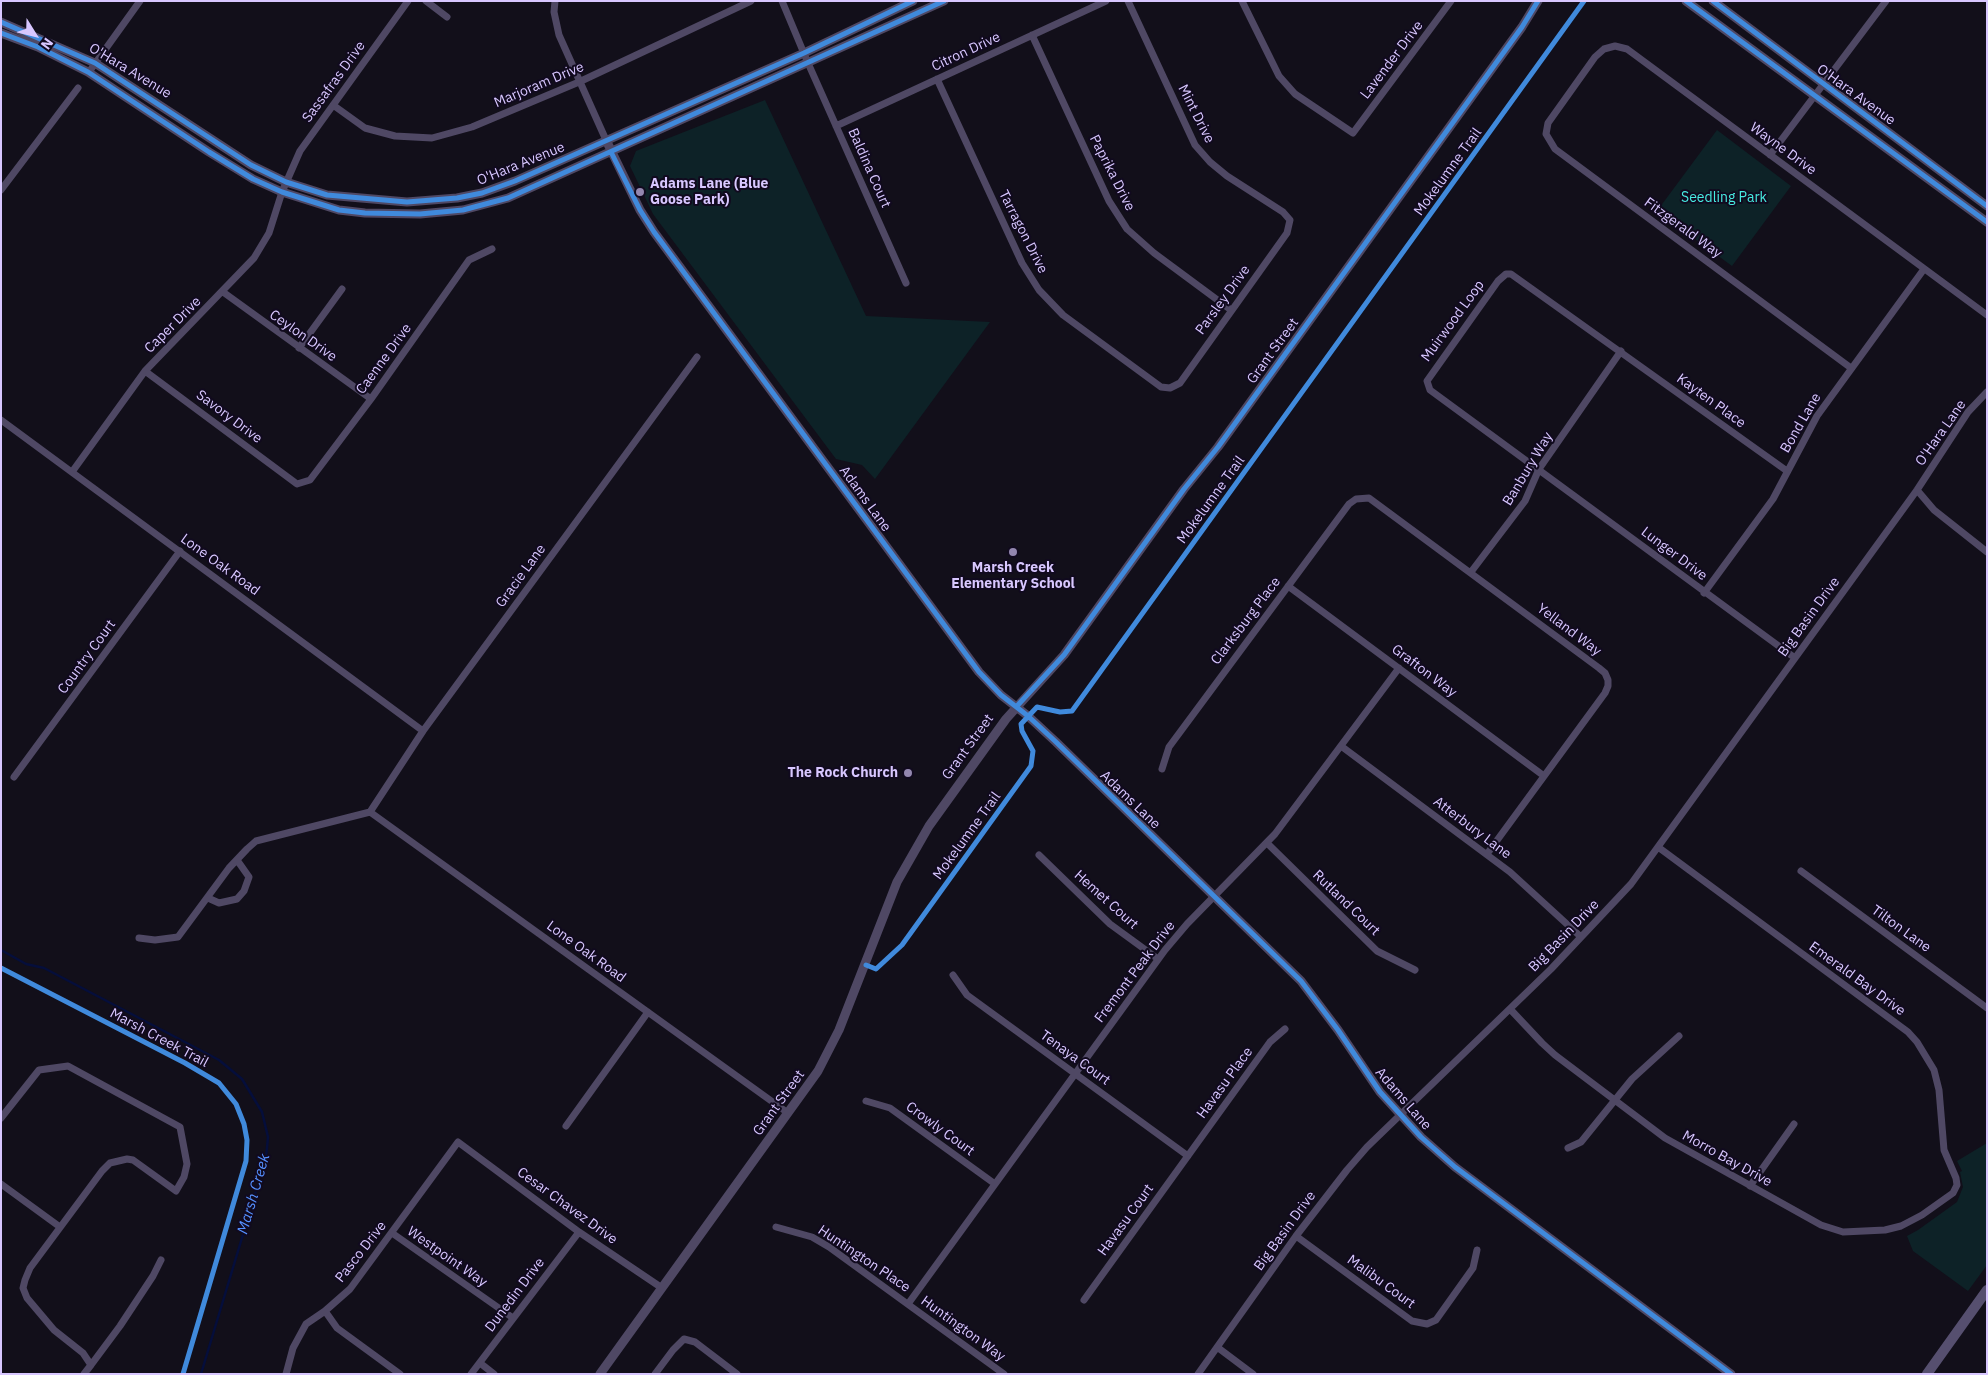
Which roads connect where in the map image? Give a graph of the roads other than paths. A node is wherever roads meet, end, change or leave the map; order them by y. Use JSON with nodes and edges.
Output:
{"nodes":[{"id":1,"x":140,"y":1,"type":"edge"},
{"id":2,"x":408,"y":1,"type":"edge"},
{"id":3,"x":426,"y":1,"type":"edge"},
{"id":4,"x":555,"y":1,"type":"edge"},
{"id":5,"x":751,"y":1,"type":"edge"},
{"id":6,"x":782,"y":1,"type":"edge"},
{"id":7,"x":913,"y":1,"type":"edge"},
{"id":8,"x":944,"y":1,"type":"edge"},
{"id":9,"x":1106,"y":1,"type":"edge"},
{"id":10,"x":1128,"y":1,"type":"edge"},
{"id":11,"x":1242,"y":1,"type":"edge"},
{"id":12,"x":1451,"y":1,"type":"edge"},
{"id":13,"x":1538,"y":1,"type":"edge"},
{"id":14,"x":1686,"y":1,"type":"edge"},
{"id":15,"x":1713,"y":1,"type":"edge"},
{"id":16,"x":1886,"y":1,"type":"edge"},
{"id":17,"x":447,"y":17,"type":"dead end"},
{"id":18,"x":1,"y":22,"type":"edge"},
{"id":19,"x":1,"y":33,"type":"edge"},
{"id":20,"x":1032,"y":35,"type":"junction"},
{"id":21,"x":804,"y":53,"type":"junction"},
{"id":22,"x":95,"y":63,"type":"junction"},
{"id":23,"x":808,"y":63,"type":"junction"},
{"id":24,"x":89,"y":72,"type":"junction"},
{"id":25,"x":937,"y":80,"type":"junction"},
{"id":26,"x":579,"y":82,"type":"junction"},
{"id":27,"x":1823,"y":85,"type":"junction"},
{"id":28,"x":78,"y":88,"type":"dead end"},
{"id":29,"x":1571,"y":91,"type":"joint"},
{"id":30,"x":1815,"y":95,"type":"junction"},
{"id":31,"x":333,"y":105,"type":"junction"},
{"id":32,"x":836,"y":126,"type":"junction"},
{"id":33,"x":606,"y":140,"type":"junction"},
{"id":34,"x":611,"y":152,"type":"junction"},
{"id":35,"x":1770,"y":155,"type":"junction"},
{"id":36,"x":286,"y":182,"type":"junction"},
{"id":37,"x":1,"y":190,"type":"edge"},
{"id":38,"x":282,"y":192,"type":"junction"},
{"id":39,"x":1987,"y":206,"type":"edge"},
{"id":40,"x":1987,"y":222,"type":"edge"},
{"id":41,"x":1287,"y":232,"type":"joint"},
{"id":42,"x":492,"y":249,"type":"dead end"},
{"id":43,"x":1924,"y":269,"type":"junction"},
{"id":44,"x":906,"y":284,"type":"dead end"},
{"id":45,"x":342,"y":289,"type":"dead end"},
{"id":46,"x":222,"y":292,"type":"junction"},
{"id":47,"x":1231,"y":310,"type":"junction"},
{"id":48,"x":1987,"y":315,"type":"edge"},
{"id":49,"x":298,"y":348,"type":"junction"},
{"id":50,"x":1621,"y":351,"type":"junction"},
{"id":51,"x":697,"y":357,"type":"dead end"},
{"id":52,"x":1851,"y":368,"type":"junction"},
{"id":53,"x":145,"y":371,"type":"junction"},
{"id":54,"x":1180,"y":383,"type":"joint"},
{"id":55,"x":1987,"y":392,"type":"edge"},
{"id":56,"x":371,"y":399,"type":"junction"},
{"id":57,"x":1,"y":420,"type":"edge"},
{"id":58,"x":1539,"y":469,"type":"junction"},
{"id":59,"x":1787,"y":471,"type":"junction"},
{"id":60,"x":72,"y":472,"type":"junction"},
{"id":61,"x":297,"y":484,"type":"joint"},
{"id":62,"x":1917,"y":490,"type":"junction"},
{"id":63,"x":1362,"y":498,"type":"joint"},
{"id":64,"x":180,"y":551,"type":"junction"},
{"id":65,"x":1987,"y":552,"type":"edge"},
{"id":66,"x":1471,"y":572,"type":"junction"},
{"id":67,"x":1288,"y":586,"type":"junction"},
{"id":68,"x":1704,"y":593,"type":"junction"},
{"id":69,"x":1795,"y":658,"type":"junction"},
{"id":70,"x":1399,"y":668,"type":"junction"},
{"id":71,"x":1016,"y":706,"type":"junction"},
{"id":72,"x":423,"y":731,"type":"junction"},
{"id":73,"x":1341,"y":746,"type":"junction"},
{"id":74,"x":1162,"y":769,"type":"dead end"},
{"id":75,"x":1544,"y":776,"type":"junction"},
{"id":76,"x":14,"y":777,"type":"dead end"},
{"id":77,"x":370,"y":812,"type":"junction"},
{"id":78,"x":1267,"y":843,"type":"junction"},
{"id":79,"x":1658,"y":847,"type":"junction"},
{"id":80,"x":1487,"y":854,"type":"junction"},
{"id":81,"x":1040,"y":856,"type":"dead end"},
{"id":82,"x":236,"y":860,"type":"junction"},
{"id":83,"x":1801,"y":871,"type":"dead end"},
{"id":84,"x":1214,"y":897,"type":"junction"},
{"id":85,"x":208,"y":898,"type":"junction"},
{"id":86,"x":1582,"y":937,"type":"junction"},
{"id":87,"x":139,"y":938,"type":"dead end"},
{"id":88,"x":1158,"y":959,"type":"junction"},
{"id":89,"x":1414,"y":970,"type":"dead end"},
{"id":90,"x":953,"y":975,"type":"dead end"},
{"id":91,"x":1987,"y":1008,"type":"edge"},
{"id":92,"x":1510,"y":1009,"type":"junction"},
{"id":93,"x":648,"y":1012,"type":"junction"},
{"id":94,"x":1285,"y":1029,"type":"dead end"},
{"id":95,"x":1679,"y":1036,"type":"dead end"},
{"id":96,"x":1075,"y":1074,"type":"junction"},
{"id":97,"x":1615,"y":1100,"type":"junction"},
{"id":98,"x":866,"y":1101,"type":"dead end"},
{"id":99,"x":788,"y":1113,"type":"junction"},
{"id":100,"x":1400,"y":1116,"type":"junction"},
{"id":101,"x":1,"y":1118,"type":"edge"},
{"id":102,"x":1794,"y":1124,"type":"dead end"},
{"id":103,"x":566,"y":1126,"type":"dead end"},
{"id":104,"x":458,"y":1142,"type":"joint"},
{"id":105,"x":1568,"y":1148,"type":"dead end"},
{"id":106,"x":1188,"y":1156,"type":"junction"},
{"id":107,"x":1,"y":1184,"type":"edge"},
{"id":108,"x":996,"y":1184,"type":"junction"},
{"id":109,"x":1957,"y":1185,"type":"joint"},
{"id":110,"x":1750,"y":1186,"type":"junction"},
{"id":111,"x":60,"y":1227,"type":"junction"},
{"id":112,"x":776,"y":1227,"type":"dead end"},
{"id":113,"x":579,"y":1232,"type":"junction"},
{"id":114,"x":392,"y":1233,"type":"junction"},
{"id":115,"x":1296,"y":1236,"type":"junction"},
{"id":116,"x":1477,"y":1250,"type":"dead end"},
{"id":117,"x":161,"y":1260,"type":"dead end"},
{"id":118,"x":662,"y":1288,"type":"junction"},
{"id":119,"x":1987,"y":1290,"type":"edge"},
{"id":120,"x":1084,"y":1300,"type":"dead end"},
{"id":121,"x":908,"y":1304,"type":"junction"},
{"id":122,"x":325,"y":1311,"type":"junction"},
{"id":123,"x":513,"y":1318,"type":"junction"},
{"id":124,"x":1217,"y":1347,"type":"junction"},
{"id":125,"x":480,"y":1363,"type":"junction"},
{"id":126,"x":91,"y":1365,"type":"junction"},
{"id":127,"x":84,"y":1374,"type":"edge"},
{"id":128,"x":286,"y":1374,"type":"edge"},
{"id":129,"x":400,"y":1374,"type":"edge"},
{"id":130,"x":471,"y":1374,"type":"edge"},
{"id":131,"x":494,"y":1374,"type":"edge"},
{"id":132,"x":600,"y":1374,"type":"edge"},
{"id":133,"x":655,"y":1374,"type":"edge"},
{"id":134,"x":737,"y":1374,"type":"edge"},
{"id":135,"x":1004,"y":1374,"type":"edge"},
{"id":136,"x":1198,"y":1374,"type":"edge"},
{"id":137,"x":1253,"y":1374,"type":"edge"},
{"id":138,"x":1731,"y":1374,"type":"edge"},
{"id":139,"x":1927,"y":1374,"type":"edge"}],
"edges":[{"from":1,"to":22,"type":"street"},
{"from":2,"to":31,"type":"street","name":"Sassafras Drive"},
{"from":3,"to":17,"type":"street"},
{"from":4,"to":26,"type":"street"},
{"from":5,"to":26,"type":"street","name":"Marjoram Drive"},
{"from":6,"to":21,"type":"street"},
{"from":7,"to":21,"type":"street","name":"O'Hara Avenue"},
{"from":8,"to":23,"type":"street","name":"O'Hara Avenue"},
{"from":9,"to":20,"type":"street","name":"Citron Drive"},
{"from":10,"to":41,"type":"street","name":"Mint Drive"},
{"from":11,"to":12,"type":"street","name":"Lavender Drive"},
{"from":13,"to":71,"type":"street","name":"Grant Street"},
{"from":14,"to":30,"type":"street","name":"O'Hara Avenue"},
{"from":15,"to":27,"type":"street","name":"O'Hara Avenue"},
{"from":16,"to":27,"type":"street"},
{"from":18,"to":22,"type":"street","name":"O'Hara Avenue"},
{"from":19,"to":24,"type":"street","name":"O'Hara Avenue"},
{"from":20,"to":25,"type":"street","name":"Citron Drive"},
{"from":20,"to":47,"type":"street","name":"Paprika Drive"},
{"from":21,"to":23,"type":"street"},
{"from":21,"to":33,"type":"street","name":"O'Hara Avenue"},
{"from":22,"to":24,"type":"street"},
{"from":22,"to":36,"type":"street","name":"O'Hara Avenue"},
{"from":23,"to":32,"type":"street","name":"Baldina Court"},
{"from":23,"to":34,"type":"street","name":"O'Hara Avenue"},
{"from":24,"to":38,"type":"street","name":"O'Hara Avenue"},
{"from":25,"to":32,"type":"street","name":"Citron Drive"},
{"from":25,"to":54,"type":"street","name":"Tarragon Drive"},
{"from":26,"to":31,"type":"street","name":"Marjoram Drive"},
{"from":26,"to":33,"type":"street"},
{"from":27,"to":30,"type":"street"},
{"from":27,"to":39,"type":"street","name":"O'Hara Avenue"},
{"from":28,"to":37,"type":"street"},
{"from":29,"to":35,"type":"street","name":"Wayne Drive"},
{"from":29,"to":52,"type":"street","name":"Fitzgerald Way"},
{"from":30,"to":35,"type":"street"},
{"from":30,"to":40,"type":"street","name":"O'Hara Avenue"},
{"from":31,"to":36,"type":"street","name":"Sassafras Drive"},
{"from":32,"to":44,"type":"street","name":"Baldina Court"},
{"from":33,"to":34,"type":"street"},
{"from":33,"to":36,"type":"street","name":"O'Hara Avenue"},
{"from":34,"to":38,"type":"street","name":"O'Hara Avenue"},
{"from":34,"to":71,"type":"street","name":"Adams Lane"},
{"from":35,"to":43,"type":"street","name":"Wayne Drive"},
{"from":36,"to":38,"type":"street","name":"Sassafras Drive"},
{"from":38,"to":46,"type":"street","name":"Caper Drive"},
{"from":41,"to":47,"type":"street","name":"Parsley Drive"},
{"from":42,"to":56,"type":"street","name":"Caenne Drive"},
{"from":43,"to":48,"type":"street","name":"Wayne Drive"},
{"from":43,"to":52,"type":"street","name":"Bond Lane"},
{"from":45,"to":49,"type":"street"},
{"from":46,"to":49,"type":"street","name":"Ceylon Drive"},
{"from":46,"to":53,"type":"street","name":"Caper Drive"},
{"from":47,"to":54,"type":"street","name":"Parsley Drive"},
{"from":49,"to":56,"type":"street","name":"Ceylon Drive"},
{"from":50,"to":58,"type":"street","name":"Banbury Way"},
{"from":50,"to":58,"type":"street","name":"Muirwood Loop"},
{"from":50,"to":59,"type":"street","name":"Kayten Place"},
{"from":51,"to":72,"type":"street","name":"Gracie Lane"},
{"from":52,"to":59,"type":"street","name":"Bond Lane"},
{"from":53,"to":60,"type":"street","name":"Caper Drive"},
{"from":53,"to":61,"type":"street","name":"Savory Drive"},
{"from":55,"to":62,"type":"street","name":"O'Hara Lane"},
{"from":56,"to":61,"type":"street","name":"Caenne Drive"},
{"from":57,"to":60,"type":"street","name":"Lone Oak Road"},
{"from":58,"to":66,"type":"street","name":"Banbury Way"},
{"from":58,"to":68,"type":"street","name":"Lunger Drive"},
{"from":59,"to":68,"type":"street","name":"Bond Lane"},
{"from":60,"to":64,"type":"street","name":"Lone Oak Road"},
{"from":62,"to":65,"type":"street"},
{"from":62,"to":69,"type":"street","name":"Big Basin Drive"},
{"from":63,"to":66,"type":"street","name":"Yelland Way"},
{"from":63,"to":67,"type":"street","name":"Clarksburg Place"},
{"from":64,"to":72,"type":"street","name":"Lone Oak Road"},
{"from":64,"to":76,"type":"street","name":"Country Court"},
{"from":66,"to":75,"type":"street","name":"Yelland Way"},
{"from":67,"to":70,"type":"street","name":"Grafton Way"},
{"from":67,"to":74,"type":"street","name":"Clarksburg Place"},
{"from":68,"to":69,"type":"street","name":"Lunger Drive"},
{"from":69,"to":79,"type":"street","name":"Big Basin Drive"},
{"from":70,"to":73,"type":"street","name":"Fremont Peak Drive"},
{"from":70,"to":75,"type":"street","name":"Grafton Way"},
{"from":71,"to":84,"type":"street","name":"Adams Lane"},
{"from":71,"to":99,"type":"street","name":"Grant Street"},
{"from":72,"to":77,"type":"street","name":"Gracie Lane"},
{"from":73,"to":78,"type":"street","name":"Fremont Peak Drive"},
{"from":73,"to":80,"type":"street","name":"Atterbury Lane"},
{"from":75,"to":80,"type":"street","name":"Yelland Way"},
{"from":77,"to":82,"type":"street"},
{"from":77,"to":93,"type":"street","name":"Lone Oak Road"},
{"from":78,"to":84,"type":"street","name":"Fremont Peak Drive"},
{"from":78,"to":89,"type":"street","name":"Rutland Court"},
{"from":79,"to":86,"type":"street","name":"Big Basin Drive"},
{"from":79,"to":109,"type":"street","name":"Emerald Bay Drive"},
{"from":80,"to":86,"type":"street","name":"Atterbury Lane"},
{"from":81,"to":88,"type":"street","name":"Hemet Court"},
{"from":82,"to":85,"type":"street"},
{"from":82,"to":85,"type":"street"},
{"from":83,"to":91,"type":"street","name":"Tilton Lane"},
{"from":84,"to":88,"type":"street","name":"Fremont Peak Drive"},
{"from":84,"to":100,"type":"street","name":"Adams Lane"},
{"from":85,"to":87,"type":"street"},
{"from":86,"to":92,"type":"street","name":"Big Basin Drive"},
{"from":88,"to":96,"type":"street","name":"Fremont Peak Drive"},
{"from":90,"to":96,"type":"street","name":"Tenaya Court"},
{"from":92,"to":97,"type":"street","name":"Morro Bay Drive"},
{"from":92,"to":100,"type":"street","name":"Big Basin Drive"},
{"from":93,"to":99,"type":"street","name":"Lone Oak Road"},
{"from":93,"to":103,"type":"street"},
{"from":94,"to":106,"type":"street","name":"Havasu Place"},
{"from":95,"to":97,"type":"street"},
{"from":96,"to":106,"type":"street","name":"Tenaya Court"},
{"from":96,"to":108,"type":"street","name":"Fremont Peak Drive"},
{"from":97,"to":105,"type":"street"},
{"from":97,"to":110,"type":"street","name":"Morro Bay Drive"},
{"from":98,"to":108,"type":"street","name":"Crowly Court"},
{"from":99,"to":118,"type":"street","name":"Grant Street"},
{"from":100,"to":115,"type":"street","name":"Big Basin Drive"},
{"from":100,"to":138,"type":"street","name":"Adams Lane"},
{"from":101,"to":111,"type":"street"},
{"from":102,"to":110,"type":"street"},
{"from":104,"to":113,"type":"street","name":"Cesar Chavez Drive"},
{"from":104,"to":114,"type":"street","name":"Pasco Drive"},
{"from":106,"to":120,"type":"street","name":"Havasu Court"},
{"from":107,"to":111,"type":"street"},
{"from":108,"to":121,"type":"street","name":"Fremont Peak Drive"},
{"from":109,"to":110,"type":"street","name":"Morro Bay Drive"},
{"from":111,"to":126,"type":"street"},
{"from":112,"to":121,"type":"street","name":"Huntington Place"},
{"from":113,"to":118,"type":"street","name":"Cesar Chavez Drive"},
{"from":113,"to":123,"type":"street","name":"Dunedin Drive"},
{"from":114,"to":122,"type":"street","name":"Pasco Drive"},
{"from":114,"to":123,"type":"street","name":"Westpoint Way"},
{"from":115,"to":116,"type":"street","name":"Malibu Court"},
{"from":115,"to":124,"type":"street","name":"Big Basin Drive"},
{"from":117,"to":126,"type":"street"},
{"from":118,"to":132,"type":"street","name":"Grant Street"},
{"from":119,"to":139,"type":"main road"},
{"from":121,"to":135,"type":"street","name":"Huntington Way"},
{"from":122,"to":128,"type":"street","name":"Pasco Drive"},
{"from":122,"to":129,"type":"street"},
{"from":123,"to":125,"type":"street","name":"Dunedin Drive"},
{"from":124,"to":136,"type":"street","name":"Big Basin Drive"},
{"from":124,"to":137,"type":"street"},
{"from":125,"to":130,"type":"street","name":"Dunedin Drive"},
{"from":125,"to":131,"type":"street"},
{"from":126,"to":127,"type":"street"},
{"from":133,"to":134,"type":"street"}]}
